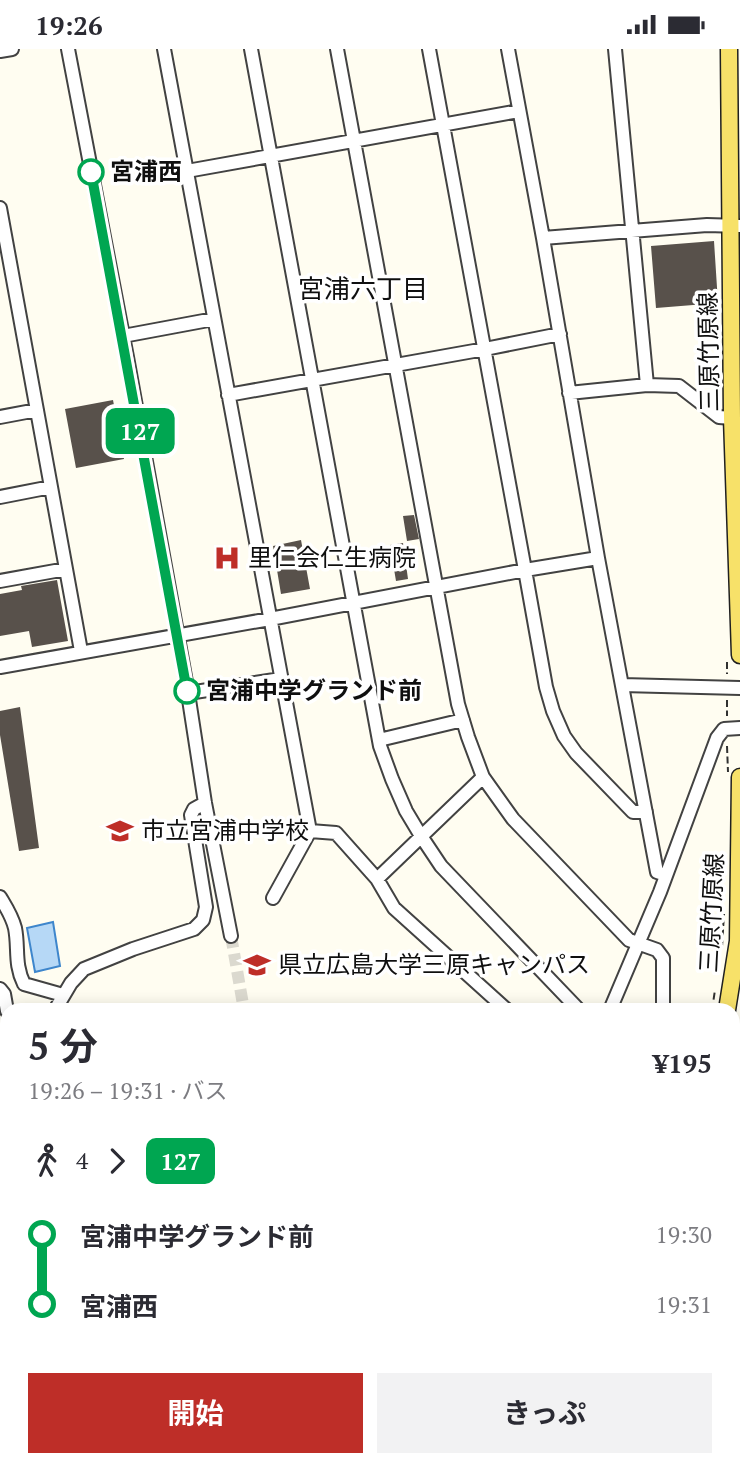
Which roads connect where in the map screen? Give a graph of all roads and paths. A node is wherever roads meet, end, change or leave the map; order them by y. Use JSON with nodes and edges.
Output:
{"nodes":[{"id":1,"x":12,"y":49,"type":"edge"},
{"id":2,"x":68,"y":49,"type":"edge"},
{"id":3,"x":164,"y":49,"type":"edge"},
{"id":4,"x":251,"y":49,"type":"edge"},
{"id":5,"x":337,"y":49,"type":"edge"},
{"id":6,"x":429,"y":49,"type":"edge"},
{"id":7,"x":508,"y":49,"type":"edge"},
{"id":8,"x":615,"y":49,"type":"edge"},
{"id":9,"x":729,"y":49,"type":"edge"},
{"id":10,"x":0,"y":51,"type":"edge"},
{"id":11,"x":519,"y":111,"type":"junction"},
{"id":12,"x":443,"y":124,"type":"junction"},
{"id":13,"x":354,"y":141,"type":"junction"},
{"id":14,"x":270,"y":156,"type":"junction"},
{"id":15,"x":187,"y":171,"type":"junction"},
{"id":16,"x":0,"y":208,"type":"edge"},
{"id":17,"x":735,"y":226,"type":"edge"},
{"id":18,"x":633,"y":231,"type":"junction"},
{"id":19,"x":544,"y":238,"type":"junction"},
{"id":20,"x":214,"y":319,"type":"junction"},
{"id":21,"x":560,"y":334,"type":"junction"},
{"id":22,"x":123,"y":336,"type":"junction"},
{"id":23,"x":485,"y":349,"type":"junction"},
{"id":24,"x":396,"y":365,"type":"junction"},
{"id":25,"x":312,"y":379,"type":"junction"},
{"id":26,"x":647,"y":386,"type":"junction"},
{"id":27,"x":569,"y":393,"type":"junction"},
{"id":28,"x":228,"y":395,"type":"junction"},
{"id":29,"x":37,"y":410,"type":"junction"},
{"id":30,"x":0,"y":417,"type":"edge"},
{"id":31,"x":732,"y":418,"type":"junction"},
{"id":32,"x":737,"y":450,"type":"edge"},
{"id":33,"x":51,"y":487,"type":"junction"},
{"id":34,"x":0,"y":497,"type":"edge"},
{"id":35,"x":598,"y":558,"type":"junction"},
{"id":36,"x":66,"y":569,"type":"junction"},
{"id":37,"x":525,"y":570,"type":"junction"},
{"id":38,"x":0,"y":581,"type":"edge"},
{"id":39,"x":437,"y":587,"type":"junction"},
{"id":40,"x":353,"y":603,"type":"junction"},
{"id":41,"x":739,"y":608,"type":"edge"},
{"id":42,"x":270,"y":619,"type":"junction"},
{"id":43,"x":176,"y":636,"type":"junction"},
{"id":44,"x":81,"y":651,"type":"junction"},
{"id":45,"x":740,"y":655,"type":"edge"},
{"id":46,"x":0,"y":667,"type":"edge"},
{"id":47,"x":281,"y":679,"type":"junction"},
{"id":48,"x":622,"y":685,"type":"junction"},
{"id":49,"x":740,"y":688,"type":"edge"},
{"id":50,"x":188,"y":693,"type":"junction"},
{"id":51,"x":463,"y":720,"type":"junction"},
{"id":52,"x":740,"y":728,"type":"edge"},
{"id":53,"x":379,"y":740,"type":"junction"},
{"id":54,"x":483,"y":777,"type":"junction"},
{"id":55,"x":740,"y":777,"type":"edge"},
{"id":56,"x":205,"y":803,"type":"junction"},
{"id":57,"x":646,"y":812,"type":"junction"},
{"id":58,"x":310,"y":831,"type":"junction"},
{"id":59,"x":421,"y":837,"type":"junction"},
{"id":60,"x":666,"y":876,"type":"junction"},
{"id":61,"x":377,"y":879,"type":"junction"},
{"id":62,"x":0,"y":897,"type":"edge"},
{"id":63,"x":273,"y":898,"type":"dead end"},
{"id":64,"x":232,"y":936,"type":"tunnel mouth"},
{"id":65,"x":739,"y":941,"type":"edge"},
{"id":66,"x":638,"y":944,"type":"junction"},
{"id":67,"x":63,"y":995,"type":"junction"},
{"id":68,"x":59,"y":1003,"type":"edge"},
{"id":69,"x":499,"y":1003,"type":"edge"},
{"id":70,"x":572,"y":1003,"type":"edge"},
{"id":71,"x":613,"y":1003,"type":"edge"},
{"id":72,"x":663,"y":1003,"type":"edge"},
{"id":73,"x":728,"y":1003,"type":"edge"}],
"edges":[{"from":1,"to":10,"type":"street"},
{"from":2,"to":22,"type":"street"},
{"from":3,"to":15,"type":"street"},
{"from":4,"to":14,"type":"street"},
{"from":5,"to":13,"type":"street"},
{"from":6,"to":12,"type":"street"},
{"from":7,"to":11,"type":"street"},
{"from":8,"to":18,"type":"street"},
{"from":9,"to":17,"type":"main road","name":"三原竹原線"},
{"from":11,"to":12,"type":"street"},
{"from":11,"to":19,"type":"street"},
{"from":12,"to":13,"type":"street"},
{"from":12,"to":23,"type":"street"},
{"from":13,"to":14,"type":"street"},
{"from":13,"to":24,"type":"street"},
{"from":14,"to":15,"type":"street"},
{"from":14,"to":25,"type":"street"},
{"from":15,"to":20,"type":"street"},
{"from":16,"to":29,"type":"street"},
{"from":17,"to":18,"type":"street"},
{"from":17,"to":31,"type":"main road","name":"三原竹原線"},
{"from":18,"to":19,"type":"street"},
{"from":18,"to":26,"type":"street"},
{"from":19,"to":21,"type":"street"},
{"from":20,"to":22,"type":"street"},
{"from":20,"to":28,"type":"street"},
{"from":21,"to":23,"type":"street"},
{"from":21,"to":27,"type":"street"},
{"from":22,"to":43,"type":"street"},
{"from":23,"to":24,"type":"street"},
{"from":23,"to":37,"type":"street"},
{"from":24,"to":25,"type":"street"},
{"from":24,"to":39,"type":"street"},
{"from":25,"to":28,"type":"street"},
{"from":25,"to":40,"type":"street"},
{"from":26,"to":27,"type":"street"},
{"from":26,"to":31,"type":"street"},
{"from":27,"to":35,"type":"street"},
{"from":28,"to":42,"type":"street"},
{"from":29,"to":30,"type":"street"},
{"from":29,"to":33,"type":"street"},
{"from":31,"to":32,"type":"main road","name":"三原竹原線"},
{"from":32,"to":41,"type":"main road","name":"三原竹原線"},
{"from":33,"to":34,"type":"street"},
{"from":33,"to":36,"type":"street"},
{"from":35,"to":37,"type":"street"},
{"from":35,"to":48,"type":"street"},
{"from":36,"to":38,"type":"street"},
{"from":36,"to":44,"type":"street"},
{"from":37,"to":39,"type":"street"},
{"from":37,"to":57,"type":"street"},
{"from":39,"to":40,"type":"street"},
{"from":39,"to":51,"type":"street"},
{"from":40,"to":42,"type":"street"},
{"from":40,"to":53,"type":"street"},
{"from":41,"to":45,"type":"main road","name":"三原竹原線"},
{"from":42,"to":43,"type":"street"},
{"from":42,"to":47,"type":"street"},
{"from":43,"to":44,"type":"street"},
{"from":43,"to":50,"type":"street"},
{"from":44,"to":46,"type":"street"},
{"from":47,"to":50,"type":"street"},
{"from":47,"to":58,"type":"street"},
{"from":48,"to":49,"type":"street"},
{"from":48,"to":57,"type":"street"},
{"from":50,"to":56,"type":"street"},
{"from":51,"to":53,"type":"street"},
{"from":51,"to":54,"type":"street"},
{"from":52,"to":60,"type":"street"},
{"from":53,"to":59,"type":"street"},
{"from":54,"to":59,"type":"street"},
{"from":54,"to":66,"type":"street"},
{"from":55,"to":65,"type":"main road","name":"三原竹原線"},
{"from":56,"to":64,"type":"street"},
{"from":56,"to":67,"type":"street"},
{"from":57,"to":60,"type":"street"},
{"from":58,"to":61,"type":"street"},
{"from":58,"to":63,"type":"street"},
{"from":59,"to":61,"type":"street"},
{"from":59,"to":70,"type":"street"},
{"from":60,"to":66,"type":"street"},
{"from":61,"to":69,"type":"street"},
{"from":62,"to":67,"type":"street"},
{"from":65,"to":73,"type":"main road","name":"三原竹原線"},
{"from":66,"to":71,"type":"street"},
{"from":66,"to":72,"type":"street"},
{"from":67,"to":68,"type":"street"}]}
